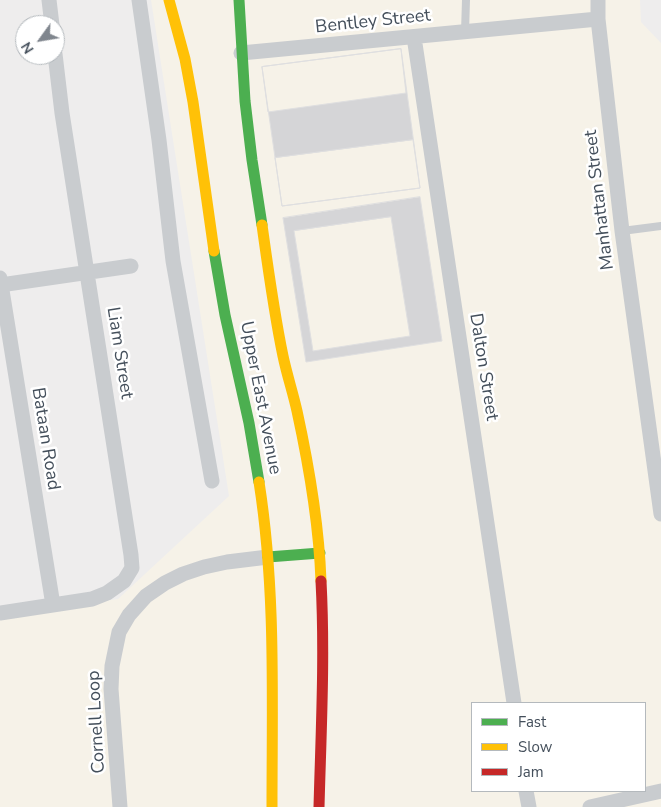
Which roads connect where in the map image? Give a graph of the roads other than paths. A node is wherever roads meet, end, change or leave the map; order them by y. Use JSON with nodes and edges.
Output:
{"nodes":[{"id":1,"x":49,"y":0,"type":"edge"},
{"id":2,"x":139,"y":0,"type":"edge"},
{"id":3,"x":169,"y":0,"type":"edge"},
{"id":4,"x":239,"y":0,"type":"edge"},
{"id":5,"x":466,"y":0,"type":"edge"},
{"id":6,"x":598,"y":0,"type":"edge"},
{"id":7,"x":51,"y":15,"type":"edge"},
{"id":8,"x":598,"y":19,"type":"junction"},
{"id":9,"x":465,"y":32,"type":"junction"},
{"id":10,"x":414,"y":37,"type":"junction"},
{"id":11,"x":242,"y":54,"type":"junction"},
{"id":12,"x":56,"y":65,"type":"edge"},
{"id":13,"x":661,"y":226,"type":"edge"},
{"id":14,"x":622,"y":231,"type":"junction"},
{"id":15,"x":131,"y":266,"type":"dead end"},
{"id":16,"x":87,"y":272,"type":"junction"},
{"id":17,"x":0,"y":282,"type":"edge"},
{"id":18,"x":212,"y":482,"type":"dead end"},
{"id":19,"x":660,"y":497,"type":"edge"},
{"id":20,"x":661,"y":514,"type":"edge"},
{"id":21,"x":320,"y":553,"type":"junction"},
{"id":22,"x":268,"y":557,"type":"junction"},
{"id":23,"x":53,"y":605,"type":"junction"},
{"id":24,"x":0,"y":613,"type":"edge"},
{"id":25,"x":514,"y":702,"type":"edge"},
{"id":26,"x":526,"y":792,"type":"edge"},
{"id":27,"x":661,"y":792,"type":"edge"},
{"id":28,"x":120,"y":807,"type":"edge"},
{"id":29,"x":272,"y":807,"type":"edge"},
{"id":30,"x":318,"y":807,"type":"edge"},
{"id":31,"x":529,"y":807,"type":"edge"},
{"id":32,"x":590,"y":807,"type":"edge"}],
"edges":[{"from":1,"to":7,"type":"street"},
{"from":2,"to":18,"type":"street"},
{"from":3,"to":22,"type":"street","name":"Upper East Avenue"},
{"from":4,"to":11,"type":"street","name":"Upper East Avenue"},
{"from":5,"to":9,"type":"lane"},
{"from":6,"to":8,"type":"street","name":"Manhattan Street"},
{"from":8,"to":9,"type":"street","name":"Bentley Street"},
{"from":8,"to":14,"type":"street","name":"Manhattan Street"},
{"from":9,"to":10,"type":"street","name":"Bentley Street"},
{"from":10,"to":11,"type":"street","name":"Bentley Street"},
{"from":10,"to":25,"type":"street","name":"Dalton Street"},
{"from":11,"to":21,"type":"street","name":"Upper East Avenue"},
{"from":12,"to":16,"type":"street","name":"Liam Street"},
{"from":13,"to":14,"type":"lane"},
{"from":14,"to":19,"type":"street","name":"Manhattan Street"},
{"from":15,"to":16,"type":"street"},
{"from":16,"to":17,"type":"street"},
{"from":16,"to":23,"type":"street","name":"Liam Street"},
{"from":17,"to":23,"type":"street","name":"Bataan Road"},
{"from":19,"to":20,"type":"street","name":"Manhattan Street"},
{"from":21,"to":22,"type":"street"},
{"from":21,"to":30,"type":"street","name":"Upper East Avenue"},
{"from":22,"to":28,"type":"street","name":"Cornell Loop"},
{"from":22,"to":29,"type":"street","name":"Upper East Avenue"},
{"from":23,"to":24,"type":"street"},
{"from":26,"to":31,"type":"street"},
{"from":27,"to":32,"type":"street"}]}
